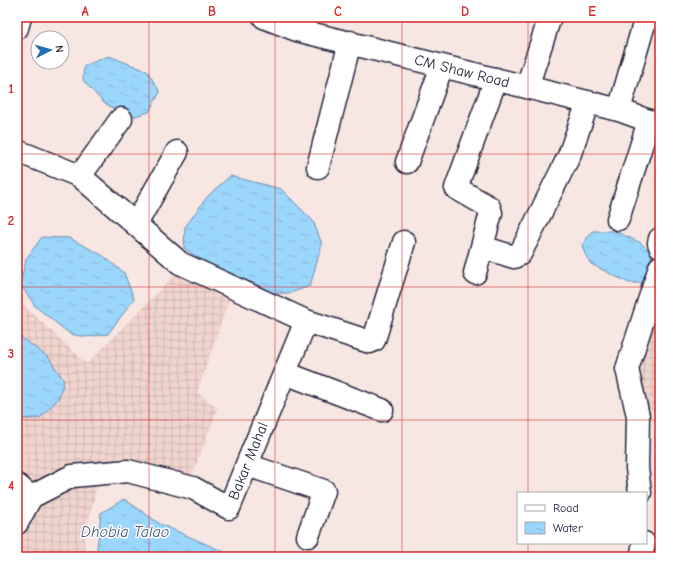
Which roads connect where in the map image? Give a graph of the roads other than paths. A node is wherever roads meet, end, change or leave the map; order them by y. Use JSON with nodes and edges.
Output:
{"nodes":[{"id":1,"x":20,"y":17,"type":"edge"},
{"id":2,"x":264,"y":17,"type":"edge"},
{"id":3,"x":550,"y":17,"type":"edge"},
{"id":4,"x":646,"y":17,"type":"edge"},
{"id":5,"x":299,"y":23,"type":"edge"},
{"id":6,"x":17,"y":28,"type":"edge"},
{"id":7,"x":350,"y":42,"type":"junction"},
{"id":8,"x":442,"y":66,"type":"junction"},
{"id":9,"x":496,"y":79,"type":"junction"},
{"id":10,"x":527,"y":87,"type":"junction"},
{"id":11,"x":588,"y":102,"type":"junction"},
{"id":12,"x":619,"y":110,"type":"junction"},
{"id":13,"x":122,"y":118,"type":"dead end"},
{"id":14,"x":655,"y":123,"type":"edge"},
{"id":15,"x":17,"y":150,"type":"edge"},
{"id":16,"x":177,"y":152,"type":"dead end"},
{"id":17,"x":408,"y":162,"type":"dead end"},
{"id":18,"x":318,"y":166,"type":"dead end"},
{"id":19,"x":80,"y":176,"type":"junction"},
{"id":20,"x":618,"y":219,"type":"dead end"},
{"id":21,"x":136,"y":224,"type":"junction"},
{"id":22,"x":660,"y":239,"type":"edge"},
{"id":23,"x":404,"y":242,"type":"dead end"},
{"id":24,"x":660,"y":246,"type":"edge"},
{"id":25,"x":482,"y":247,"type":"junction"},
{"id":26,"x":660,"y":266,"type":"edge"},
{"id":27,"x":475,"y":272,"type":"dead end"},
{"id":28,"x":306,"y":321,"type":"junction"},
{"id":29,"x":285,"y":373,"type":"junction"},
{"id":30,"x":382,"y":410,"type":"dead end"},
{"id":31,"x":247,"y":464,"type":"junction"},
{"id":32,"x":24,"y":491,"type":"edge"},
{"id":33,"x":640,"y":492,"type":"edge"},
{"id":34,"x":17,"y":523,"type":"edge"},
{"id":35,"x":308,"y":536,"type":"dead end"},
{"id":36,"x":644,"y":544,"type":"edge"},
{"id":37,"x":641,"y":557,"type":"edge"}],
"edges":[{"from":1,"to":6,"type":"street"},
{"from":2,"to":5,"type":"street","name":"CM Shaw Road"},
{"from":3,"to":10,"type":"street"},
{"from":4,"to":12,"type":"street"},
{"from":5,"to":7,"type":"street","name":"CM Shaw Road"},
{"from":7,"to":8,"type":"street","name":"CM Shaw Road"},
{"from":7,"to":18,"type":"street"},
{"from":8,"to":9,"type":"street","name":"CM Shaw Road"},
{"from":8,"to":17,"type":"street"},
{"from":9,"to":10,"type":"street","name":"CM Shaw Road"},
{"from":9,"to":25,"type":"street"},
{"from":10,"to":11,"type":"street","name":"CM Shaw Road"},
{"from":11,"to":12,"type":"street","name":"CM Shaw Road"},
{"from":11,"to":25,"type":"street"},
{"from":12,"to":14,"type":"street","name":"CM Shaw Road"},
{"from":13,"to":19,"type":"street"},
{"from":14,"to":20,"type":"street"},
{"from":15,"to":19,"type":"street"},
{"from":16,"to":21,"type":"street"},
{"from":19,"to":21,"type":"street"},
{"from":21,"to":28,"type":"street"},
{"from":22,"to":24,"type":"street"},
{"from":23,"to":28,"type":"street"},
{"from":25,"to":27,"type":"street"},
{"from":26,"to":33,"type":"street"},
{"from":28,"to":29,"type":"street","name":"Bakar Mahal"},
{"from":29,"to":30,"type":"street"},
{"from":29,"to":31,"type":"street","name":"Bakar Mahal"},
{"from":31,"to":32,"type":"street","name":"Bakar Mahal"},
{"from":31,"to":35,"type":"street"},
{"from":32,"to":34,"type":"street","name":"Bakar Mahal"},
{"from":36,"to":37,"type":"street"}]}
